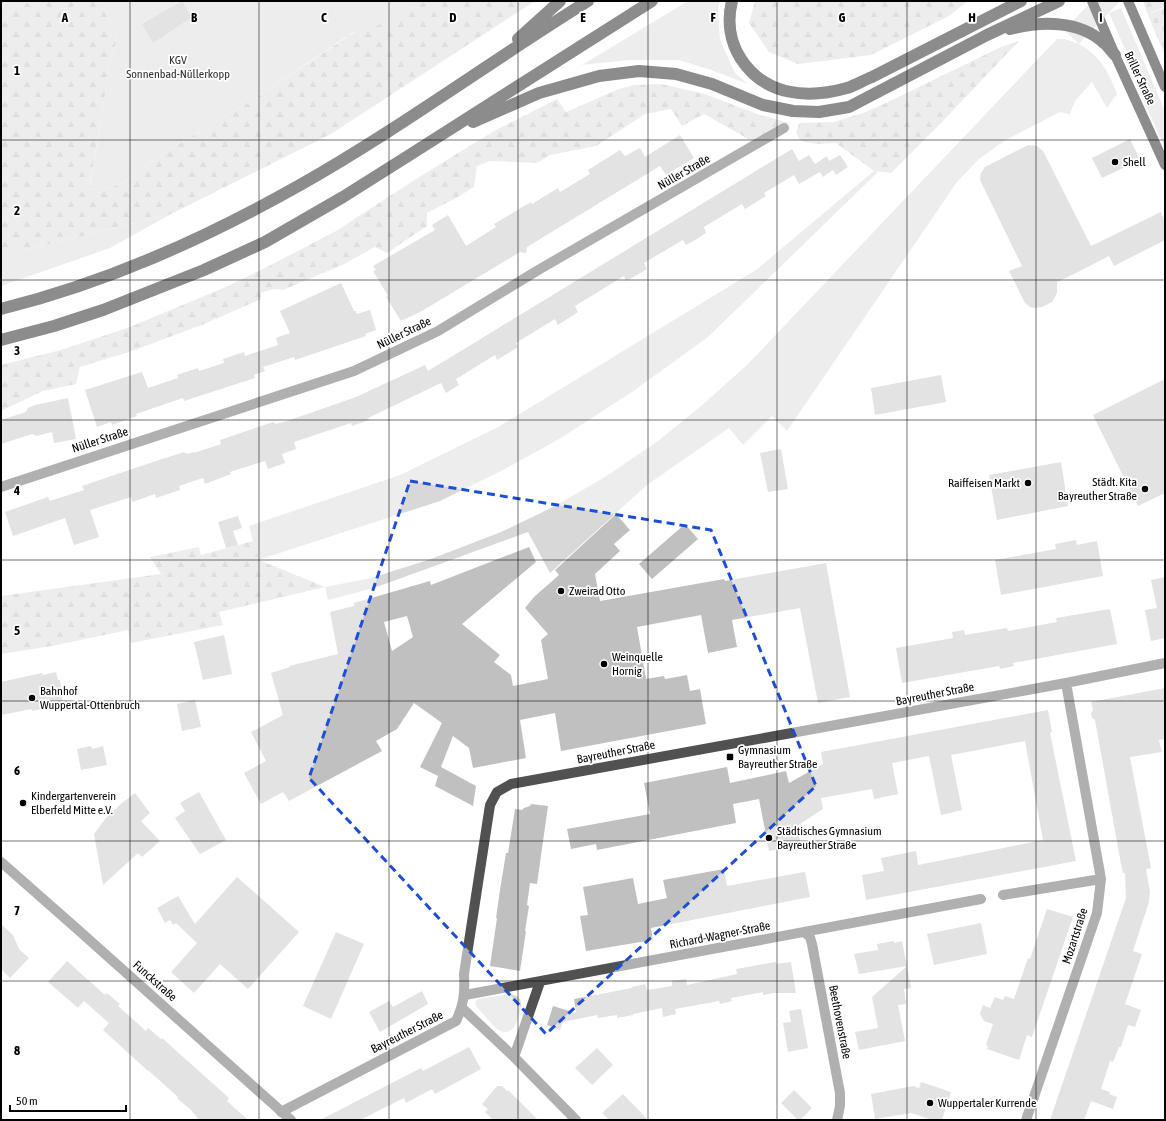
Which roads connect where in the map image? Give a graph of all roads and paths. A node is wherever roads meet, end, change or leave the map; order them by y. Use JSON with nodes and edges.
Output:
{"nodes":[{"id":1,"x":560,"y":1,"type":"edge"},
{"id":2,"x":588,"y":1,"type":"edge"},
{"id":3,"x":652,"y":1,"type":"edge"},
{"id":4,"x":732,"y":1,"type":"edge"},
{"id":5,"x":1021,"y":1,"type":"edge"},
{"id":6,"x":1059,"y":1,"type":"edge"},
{"id":7,"x":1092,"y":1,"type":"edge"},
{"id":8,"x":1009,"y":5,"type":"edge"},
{"id":9,"x":1130,"y":5,"type":"edge"},
{"id":10,"x":1101,"y":34,"type":"junction"},
{"id":11,"x":987,"y":35,"type":"junction"},
{"id":12,"x":1115,"y":55,"type":"joint"},
{"id":13,"x":488,"y":66,"type":"junction"},
{"id":14,"x":1165,"y":87,"type":"edge"},
{"id":15,"x":784,"y":128,"type":"dead end"},
{"id":16,"x":408,"y":156,"type":"junction"},
{"id":17,"x":1165,"y":165,"type":"edge"},
{"id":18,"x":1,"y":309,"type":"edge"},
{"id":19,"x":1,"y":340,"type":"edge"},
{"id":20,"x":1,"y":487,"type":"edge"},
{"id":21,"x":1165,"y":663,"type":"edge"},
{"id":22,"x":1066,"y":683,"type":"junction"},
{"id":23,"x":1,"y":862,"type":"edge"},
{"id":24,"x":1101,"y":879,"type":"junction"},
{"id":25,"x":1003,"y":895,"type":"dead end"},
{"id":26,"x":981,"y":899,"type":"dead end"},
{"id":27,"x":804,"y":932,"type":"junction"},
{"id":28,"x":540,"y":982,"type":"junction"},
{"id":29,"x":465,"y":995,"type":"junction"},
{"id":30,"x":462,"y":1008,"type":"junction"},
{"id":31,"x":514,"y":1057,"type":"junction"},
{"id":32,"x":282,"y":1112,"type":"junction"},
{"id":33,"x":291,"y":1120,"type":"edge"},
{"id":34,"x":576,"y":1120,"type":"edge"},
{"id":35,"x":837,"y":1120,"type":"edge"},
{"id":36,"x":1026,"y":1120,"type":"edge"}],
"edges":[{"from":1,"to":13,"type":"highway"},
{"from":2,"to":13,"type":"highway"},
{"from":3,"to":16,"type":"highway"},
{"from":4,"to":8,"type":"highway"},
{"from":5,"to":8,"type":"highway"},
{"from":6,"to":11,"type":"highway"},
{"from":7,"to":10,"type":"main road"},
{"from":9,"to":14,"type":"main road","name":"Briller Straße"},
{"from":10,"to":11,"type":"highway"},
{"from":10,"to":12,"type":"highway"},
{"from":11,"to":16,"type":"highway"},
{"from":12,"to":17,"type":"main road","name":"Briller Straße"},
{"from":13,"to":18,"type":"highway"},
{"from":15,"to":20,"type":"street","name":"Nüller Straße"},
{"from":16,"to":19,"type":"highway"},
{"from":21,"to":22,"type":"street","name":"Bayreuther Straße"},
{"from":22,"to":24,"type":"street","name":"Mozartstraße"},
{"from":22,"to":29,"type":"street","name":"Bayreuther Straße"},
{"from":23,"to":32,"type":"street","name":"Funckstraße"},
{"from":24,"to":25,"type":"street"},
{"from":24,"to":36,"type":"street","name":"Mozartstraße"},
{"from":26,"to":27,"type":"street","name":"Richard-Wagner-Straße"},
{"from":27,"to":28,"type":"street","name":"Richard-Wagner-Straße"},
{"from":27,"to":35,"type":"street","name":"Beethovenstraße"},
{"from":28,"to":29,"type":"street","name":"Richard-Wagner-Straße"},
{"from":28,"to":31,"type":"street"},
{"from":29,"to":30,"type":"street","name":"Bayreuther Straße"},
{"from":30,"to":31,"type":"street"},
{"from":30,"to":32,"type":"street","name":"Bayreuther Straße"},
{"from":31,"to":34,"type":"street"},
{"from":32,"to":33,"type":"street","name":"Funckstraße"}]}
